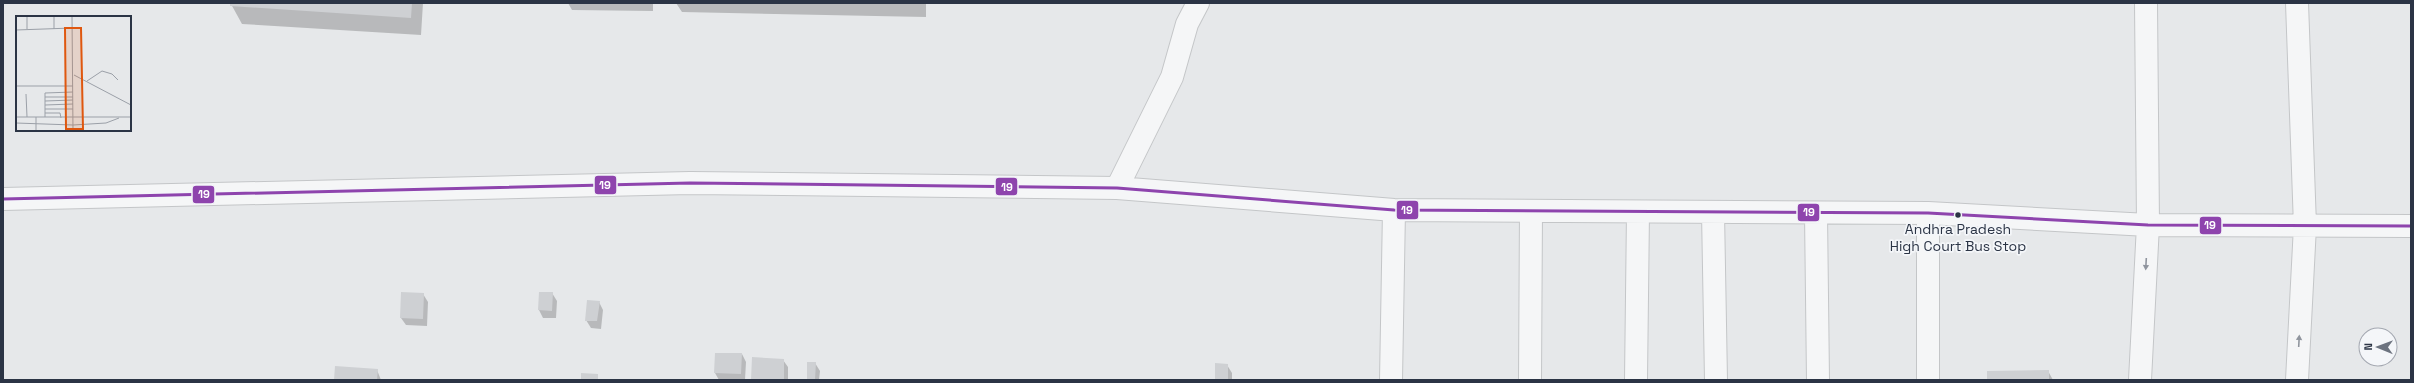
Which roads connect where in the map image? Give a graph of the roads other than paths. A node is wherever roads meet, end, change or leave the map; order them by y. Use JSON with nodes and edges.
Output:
{"nodes":[{"id":1,"x":1198,"y":3,"type":"edge"},
{"id":2,"x":2146,"y":3,"type":"edge"},
{"id":3,"x":2297,"y":3,"type":"edge"},
{"id":4,"x":1117,"y":188,"type":"junction"},
{"id":5,"x":3,"y":199,"type":"edge"},
{"id":6,"x":1394,"y":210,"type":"junction"},
{"id":7,"x":1531,"y":211,"type":"junction"},
{"id":8,"x":1638,"y":212,"type":"junction"},
{"id":9,"x":1713,"y":212,"type":"junction"},
{"id":10,"x":1816,"y":213,"type":"junction"},
{"id":11,"x":1928,"y":213,"type":"junction"},
{"id":12,"x":2148,"y":225,"type":"junction"},
{"id":13,"x":2305,"y":226,"type":"junction"},
{"id":14,"x":2411,"y":226,"type":"edge"},
{"id":15,"x":1391,"y":380,"type":"edge"},
{"id":16,"x":1530,"y":380,"type":"edge"},
{"id":17,"x":1636,"y":380,"type":"edge"},
{"id":18,"x":1716,"y":380,"type":"edge"},
{"id":19,"x":1818,"y":380,"type":"edge"},
{"id":20,"x":1928,"y":380,"type":"edge"},
{"id":21,"x":2140,"y":380,"type":"edge"},
{"id":22,"x":2297,"y":380,"type":"edge"}],
"edges":[{"from":1,"to":4,"type":"street"},
{"from":2,"to":12,"type":"street"},
{"from":3,"to":13,"type":"street"},
{"from":4,"to":5,"type":"street"},
{"from":4,"to":6,"type":"street"},
{"from":6,"to":7,"type":"street"},
{"from":6,"to":15,"type":"street"},
{"from":7,"to":8,"type":"street"},
{"from":7,"to":16,"type":"street"},
{"from":8,"to":9,"type":"street"},
{"from":8,"to":17,"type":"street"},
{"from":9,"to":10,"type":"street"},
{"from":9,"to":18,"type":"street"},
{"from":10,"to":11,"type":"street"},
{"from":10,"to":19,"type":"street"},
{"from":11,"to":12,"type":"street"},
{"from":11,"to":20,"type":"street"},
{"from":12,"to":13,"type":"street"},
{"from":12,"to":21,"type":"street","one_way":true},
{"from":13,"to":14,"type":"street"},
{"from":22,"to":13,"type":"street","one_way":true}]}
